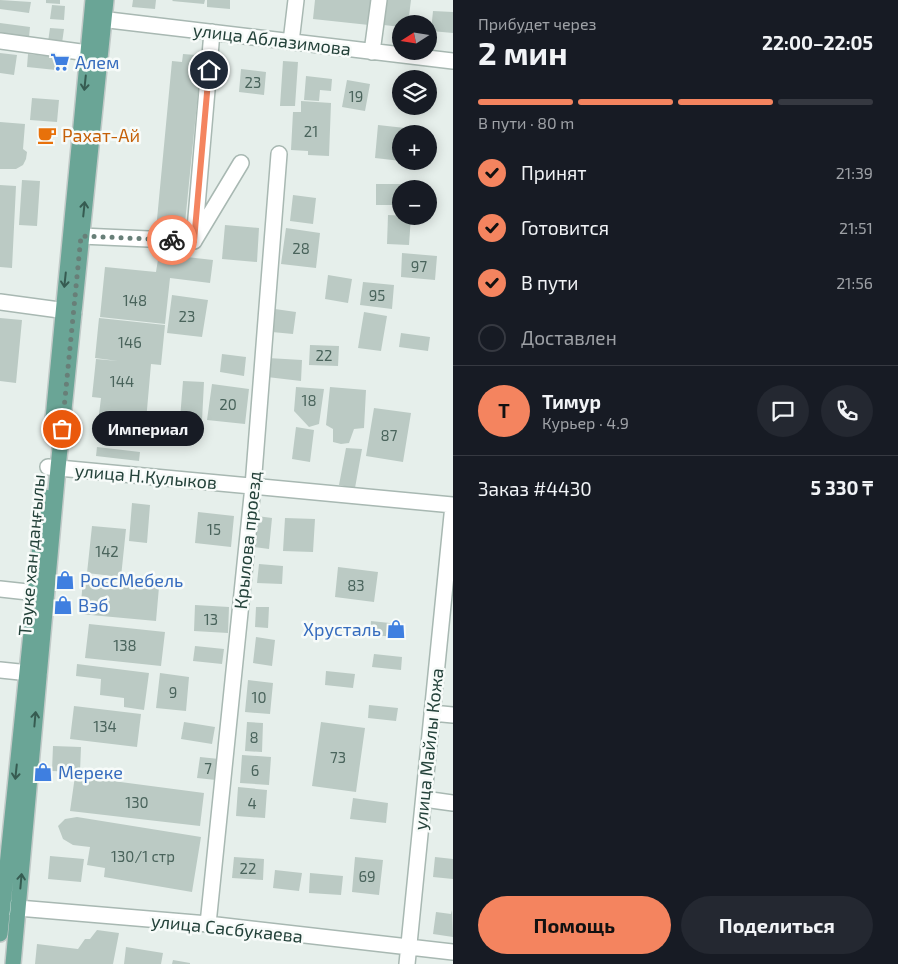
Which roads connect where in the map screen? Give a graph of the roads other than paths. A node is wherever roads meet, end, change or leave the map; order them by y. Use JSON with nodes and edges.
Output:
{"nodes":[{"id":1,"x":93,"y":0,"type":"edge"},
{"id":2,"x":106,"y":0,"type":"edge"},
{"id":3,"x":296,"y":0,"type":"edge"},
{"id":4,"x":379,"y":0,"type":"edge"},
{"id":5,"x":98,"y":18,"type":"junction"},
{"id":6,"x":212,"y":32,"type":"junction"},
{"id":7,"x":0,"y":41,"type":"edge"},
{"id":8,"x":291,"y":42,"type":"junction"},
{"id":9,"x":372,"y":52,"type":"junction"},
{"id":10,"x":88,"y":53,"type":"junction"},
{"id":11,"x":453,"y":61,"type":"edge"},
{"id":12,"x":279,"y":154,"type":"dead end"},
{"id":13,"x":241,"y":164,"type":"dead end"},
{"id":14,"x":81,"y":236,"type":"junction"},
{"id":15,"x":194,"y":241,"type":"junction"},
{"id":16,"x":0,"y":302,"type":"edge"},
{"id":17,"x":68,"y":311,"type":"junction"},
{"id":18,"x":53,"y":468,"type":"junction"},
{"id":19,"x":253,"y":486,"type":"junction"},
{"id":20,"x":453,"y":505,"type":"edge"},
{"id":21,"x":0,"y":589,"type":"edge"},
{"id":22,"x":40,"y":594,"type":"junction"},
{"id":23,"x":0,"y":670,"type":"edge"},
{"id":24,"x":32,"y":673,"type":"junction"},
{"id":25,"x":432,"y":713,"type":"junction"},
{"id":26,"x":453,"y":715,"type":"edge"},
{"id":27,"x":424,"y":799,"type":"junction"},
{"id":28,"x":453,"y":803,"type":"edge"},
{"id":29,"x":1,"y":907,"type":"edge"},
{"id":30,"x":18,"y":908,"type":"junction"},
{"id":31,"x":208,"y":924,"type":"junction"},
{"id":32,"x":0,"y":934,"type":"edge"},
{"id":33,"x":408,"y":948,"type":"junction"},
{"id":34,"x":453,"y":952,"type":"edge"},
{"id":35,"x":13,"y":964,"type":"edge"},
{"id":36,"x":407,"y":964,"type":"edge"}],
"edges":[{"from":1,"to":5,"type":"main road","name":"Тәуке хан даңғылы"},
{"from":2,"to":5,"type":"main road","name":"Тәуке хан даңғылы"},
{"from":3,"to":8,"type":"street"},
{"from":4,"to":9,"type":"street"},
{"from":5,"to":6,"type":"street","name":"улица Аблазимова"},
{"from":5,"to":10,"type":"main road","name":"Тәуке хан даңғылы"},
{"from":14,"to":5,"type":"main road","name":"Тәуке хан даңғылы","one_way":true},
{"from":6,"to":8,"type":"street","name":"улица Аблазимова"},
{"from":6,"to":15,"type":"street"},
{"from":7,"to":10,"type":"street"},
{"from":8,"to":9,"type":"street","name":"улица Аблазимова"},
{"from":9,"to":11,"type":"street","name":"улица Аблазимова"},
{"from":10,"to":17,"type":"main road","name":"Тәуке хан даңғылы","one_way":true},
{"from":12,"to":19,"type":"street","name":"Крылова проезд"},
{"from":13,"to":15,"type":"street"},
{"from":14,"to":15,"type":"street"},
{"from":14,"to":17,"type":"main road","name":"Тәуке хан даңғылы"},
{"from":16,"to":17,"type":"street"},
{"from":17,"to":18,"type":"main road","name":"Тәуке хан даңғылы"},
{"from":18,"to":19,"type":"street","name":"улица Н.Кулыков"},
{"from":18,"to":22,"type":"main road","name":"Тәуке хан даңғылы"},
{"from":19,"to":20,"type":"street","name":"улица Н.Кулыков"},
{"from":19,"to":31,"type":"street","name":"Крылова проезд"},
{"from":20,"to":25,"type":"street","name":"улица Майлы Кожа"},
{"from":21,"to":22,"type":"street"},
{"from":22,"to":24,"type":"main road","name":"Тәуке хан даңғылы"},
{"from":23,"to":24,"type":"street"},
{"from":24,"to":29,"type":"main road","name":"Тәуке хан даңғылы","one_way":true},
{"from":30,"to":24,"type":"main road","name":"Тәуке хан даңғылы","one_way":true},
{"from":25,"to":26,"type":"street"},
{"from":25,"to":27,"type":"street","name":"улица Майлы Кожа"},
{"from":27,"to":28,"type":"street"},
{"from":27,"to":33,"type":"street","name":"улица Майлы Кожа"},
{"from":29,"to":30,"type":"street","name":"улица Сасбукаева"},
{"from":29,"to":32,"type":"main road","name":"Тәуке хан даңғылы"},
{"from":30,"to":31,"type":"street","name":"улица Сасбукаева"},
{"from":30,"to":35,"type":"main road","name":"Тәуке хан даңғылы"},
{"from":31,"to":33,"type":"street","name":"улица Сасбукаева"},
{"from":33,"to":34,"type":"street","name":"улица Сасбукаева"},
{"from":33,"to":36,"type":"street","name":"улица Майлы Кожа"}]}
